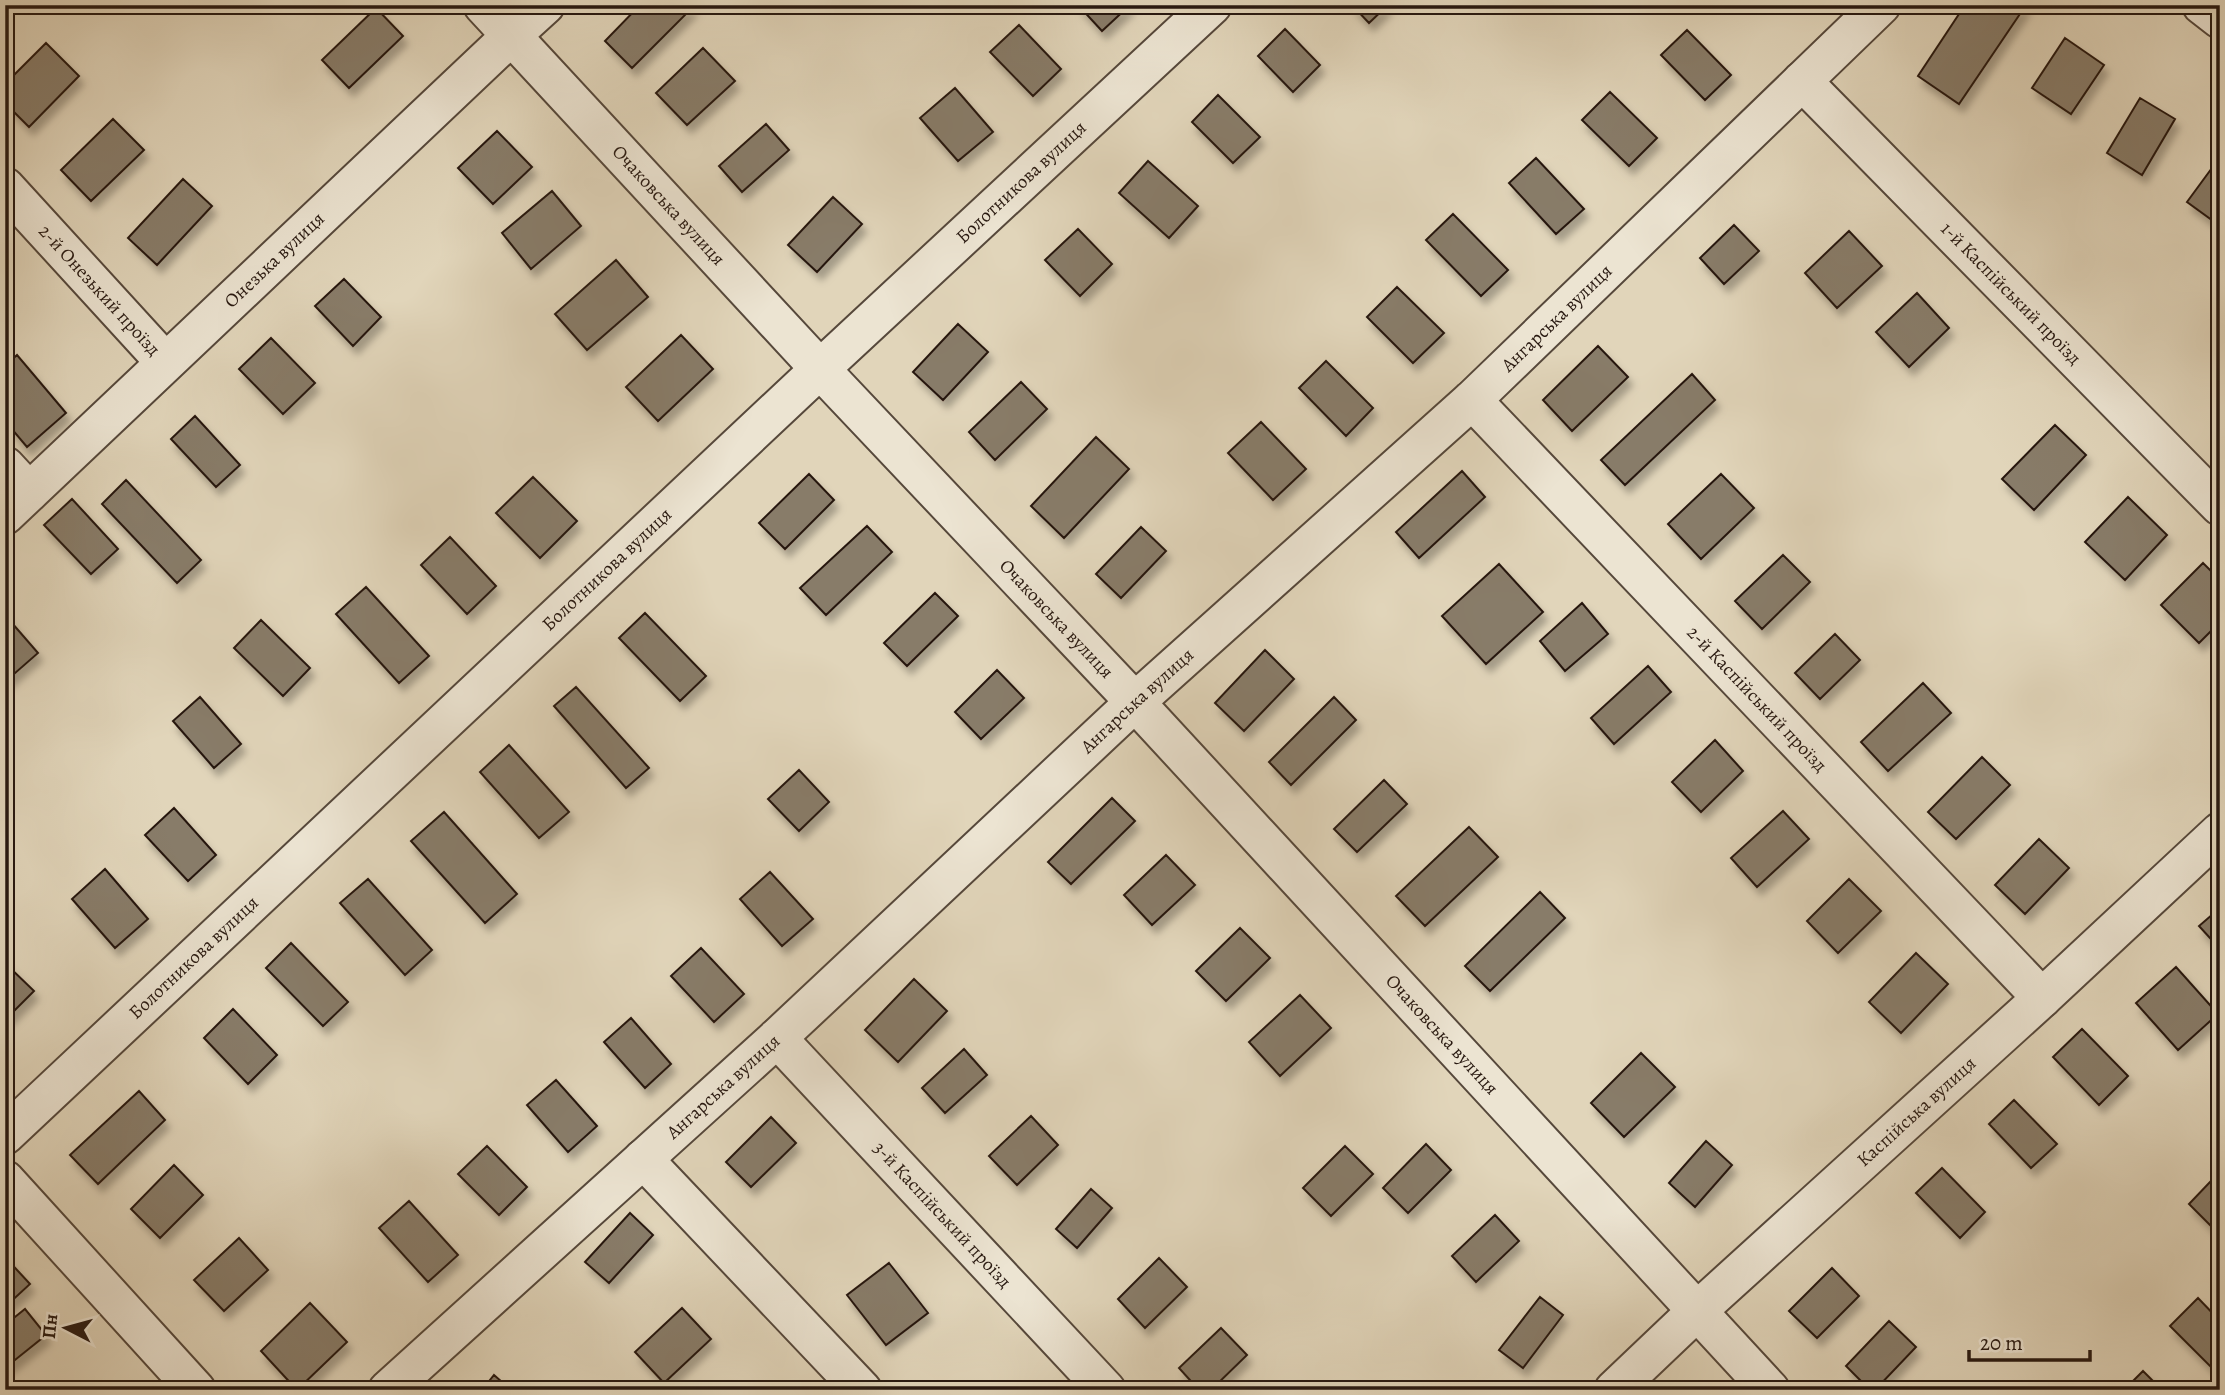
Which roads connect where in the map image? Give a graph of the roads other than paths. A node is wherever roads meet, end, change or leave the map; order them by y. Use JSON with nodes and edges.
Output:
{"nodes":[{"id":1,"x":483,"y":5,"type":"edge"},
{"id":2,"x":545,"y":5,"type":"edge"},
{"id":3,"x":1212,"y":5,"type":"edge"},
{"id":4,"x":1881,"y":5,"type":"edge"},
{"id":5,"x":2202,"y":5,"type":"edge"},
{"id":6,"x":2220,"y":19,"type":"edge"},
{"id":7,"x":511,"y":36,"type":"junction"},
{"id":8,"x":1802,"y":81,"type":"junction"},
{"id":9,"x":5,"y":187,"type":"edge"},
{"id":10,"x":165,"y":362,"type":"junction"},
{"id":11,"x":820,"y":369,"type":"junction"},
{"id":12,"x":1472,"y":400,"type":"junction"},
{"id":13,"x":13,"y":491,"type":"edge"},
{"id":14,"x":2220,"y":506,"type":"edge"},
{"id":15,"x":1135,"y":702,"type":"junction"},
{"id":16,"x":2220,"y":832,"type":"edge"},
{"id":17,"x":2042,"y":998,"type":"junction"},
{"id":18,"x":777,"y":1038,"type":"junction"},
{"id":19,"x":5,"y":1135,"type":"edge"},
{"id":20,"x":643,"y":1159,"type":"junction"},
{"id":21,"x":5,"y":1180,"type":"edge"},
{"id":22,"x":1697,"y":1311,"type":"junction"},
{"id":23,"x":196,"y":1390,"type":"edge"},
{"id":24,"x":388,"y":1390,"type":"edge"},
{"id":25,"x":862,"y":1390,"type":"edge"},
{"id":26,"x":1106,"y":1390,"type":"edge"},
{"id":27,"x":1614,"y":1390,"type":"edge"},
{"id":28,"x":1770,"y":1390,"type":"edge"}],
"edges":[{"from":1,"to":7,"type":"street","name":"Очаковська вулиця"},
{"from":2,"to":7,"type":"street","name":"Онезька вулиця"},
{"from":3,"to":11,"type":"street","name":"Болотникова вулиця"},
{"from":4,"to":8,"type":"street","name":"Ангарська вулиця"},
{"from":5,"to":6,"type":"street"},
{"from":7,"to":10,"type":"street","name":"Онезька вулиця"},
{"from":7,"to":11,"type":"street","name":"Очаковська вулиця"},
{"from":8,"to":12,"type":"street","name":"Ангарська вулиця"},
{"from":8,"to":14,"type":"street","name":"1-й Каспійський проїзд"},
{"from":9,"to":10,"type":"street","name":"2-й Онезький проїзд"},
{"from":10,"to":13,"type":"street","name":"Онезька вулиця"},
{"from":11,"to":15,"type":"street","name":"Очаковська вулиця"},
{"from":11,"to":19,"type":"street","name":"Болотникова вулиця"},
{"from":12,"to":15,"type":"street","name":"Ангарська вулиця"},
{"from":12,"to":17,"type":"street","name":"2-й Каспійський проїзд"},
{"from":15,"to":18,"type":"street","name":"Ангарська вулиця"},
{"from":15,"to":22,"type":"street","name":"Очаковська вулиця"},
{"from":16,"to":17,"type":"street","name":"Каспійська вулиця"},
{"from":17,"to":22,"type":"street","name":"Каспійська вулиця"},
{"from":18,"to":20,"type":"street","name":"Ангарська вулиця"},
{"from":18,"to":26,"type":"street","name":"3-й Каспійський проїзд"},
{"from":20,"to":24,"type":"street","name":"Ангарська вулиця"},
{"from":20,"to":25,"type":"street"},
{"from":21,"to":23,"type":"street"},
{"from":22,"to":27,"type":"street","name":"Каспійська вулиця"},
{"from":22,"to":28,"type":"street","name":"Очаковська вулиця"}]}
